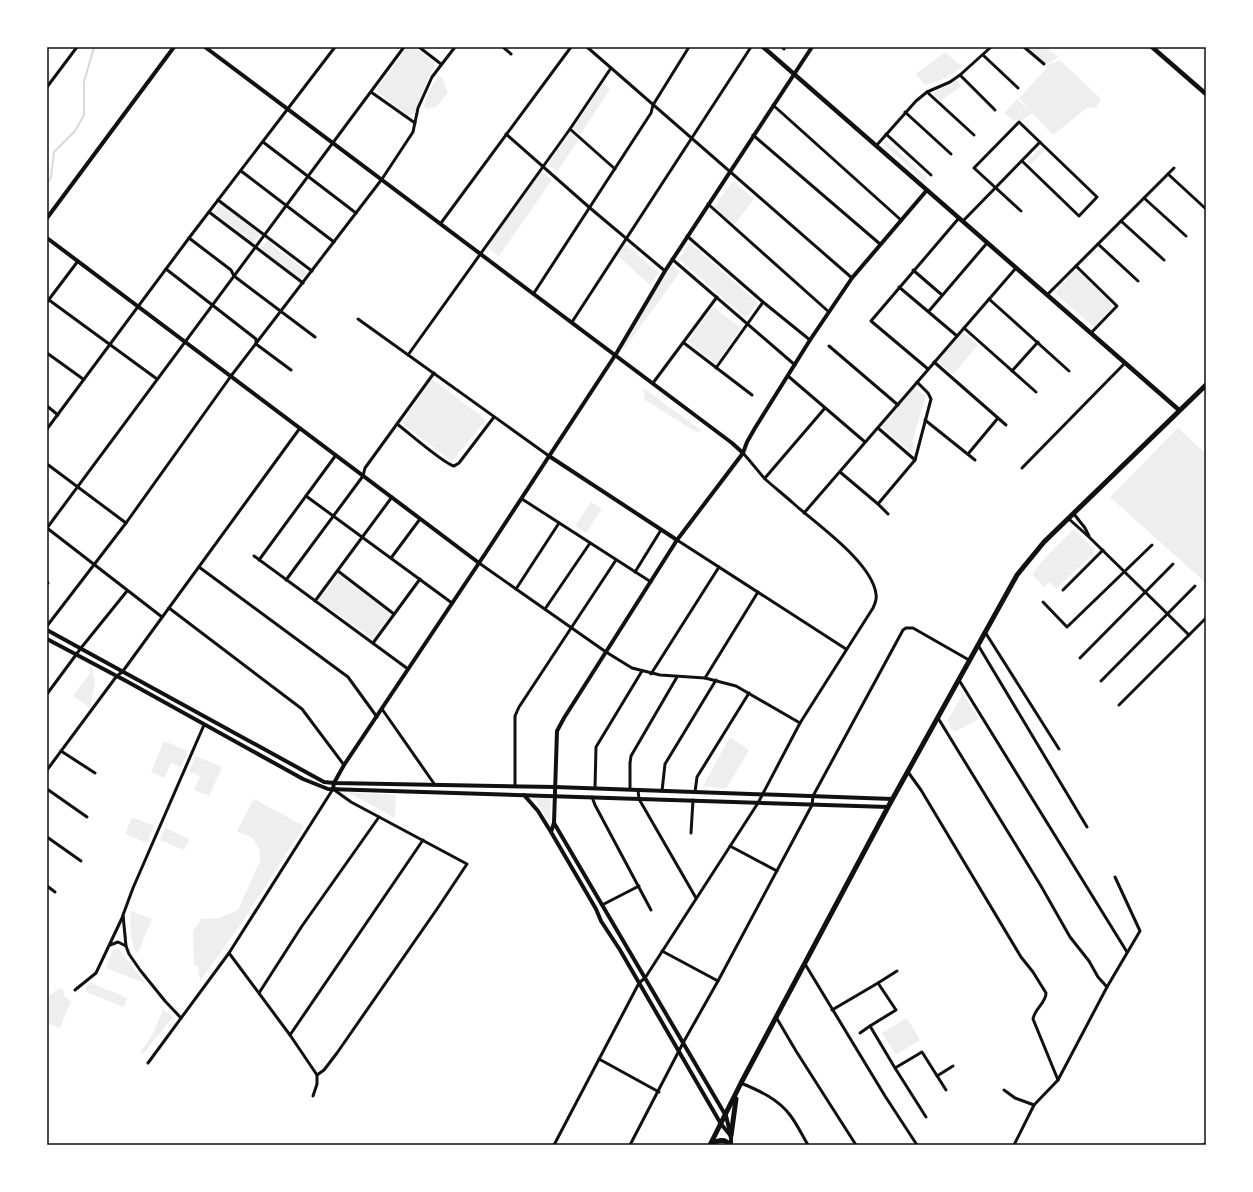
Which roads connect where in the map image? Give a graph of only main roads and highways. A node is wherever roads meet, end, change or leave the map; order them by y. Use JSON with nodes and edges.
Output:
{"nodes":[{"id":1,"x":763,"y":47,"type":"edge"},
{"id":2,"x":1152,"y":47,"type":"edge"},
{"id":3,"x":1206,"y":94,"type":"edge"},
{"id":4,"x":1206,"y":385,"type":"edge"},
{"id":5,"x":1179,"y":410,"type":"junction"},
{"id":6,"x":736,"y":1094,"type":"junction"},
{"id":7,"x":731,"y":1136,"type":"road end"},
{"id":8,"x":710,"y":1145,"type":"edge"},
{"id":9,"x":731,"y":1145,"type":"edge"}],
"edges":[{"from":1,"to":5,"type":"main road"},
{"from":2,"to":3,"type":"main road"},
{"from":4,"to":5,"type":"main road"},
{"from":5,"to":6,"type":"main road"},
{"from":6,"to":7,"type":"main road"},
{"from":6,"to":8,"type":"main road"},
{"from":8,"to":9,"type":"main road"}]}
